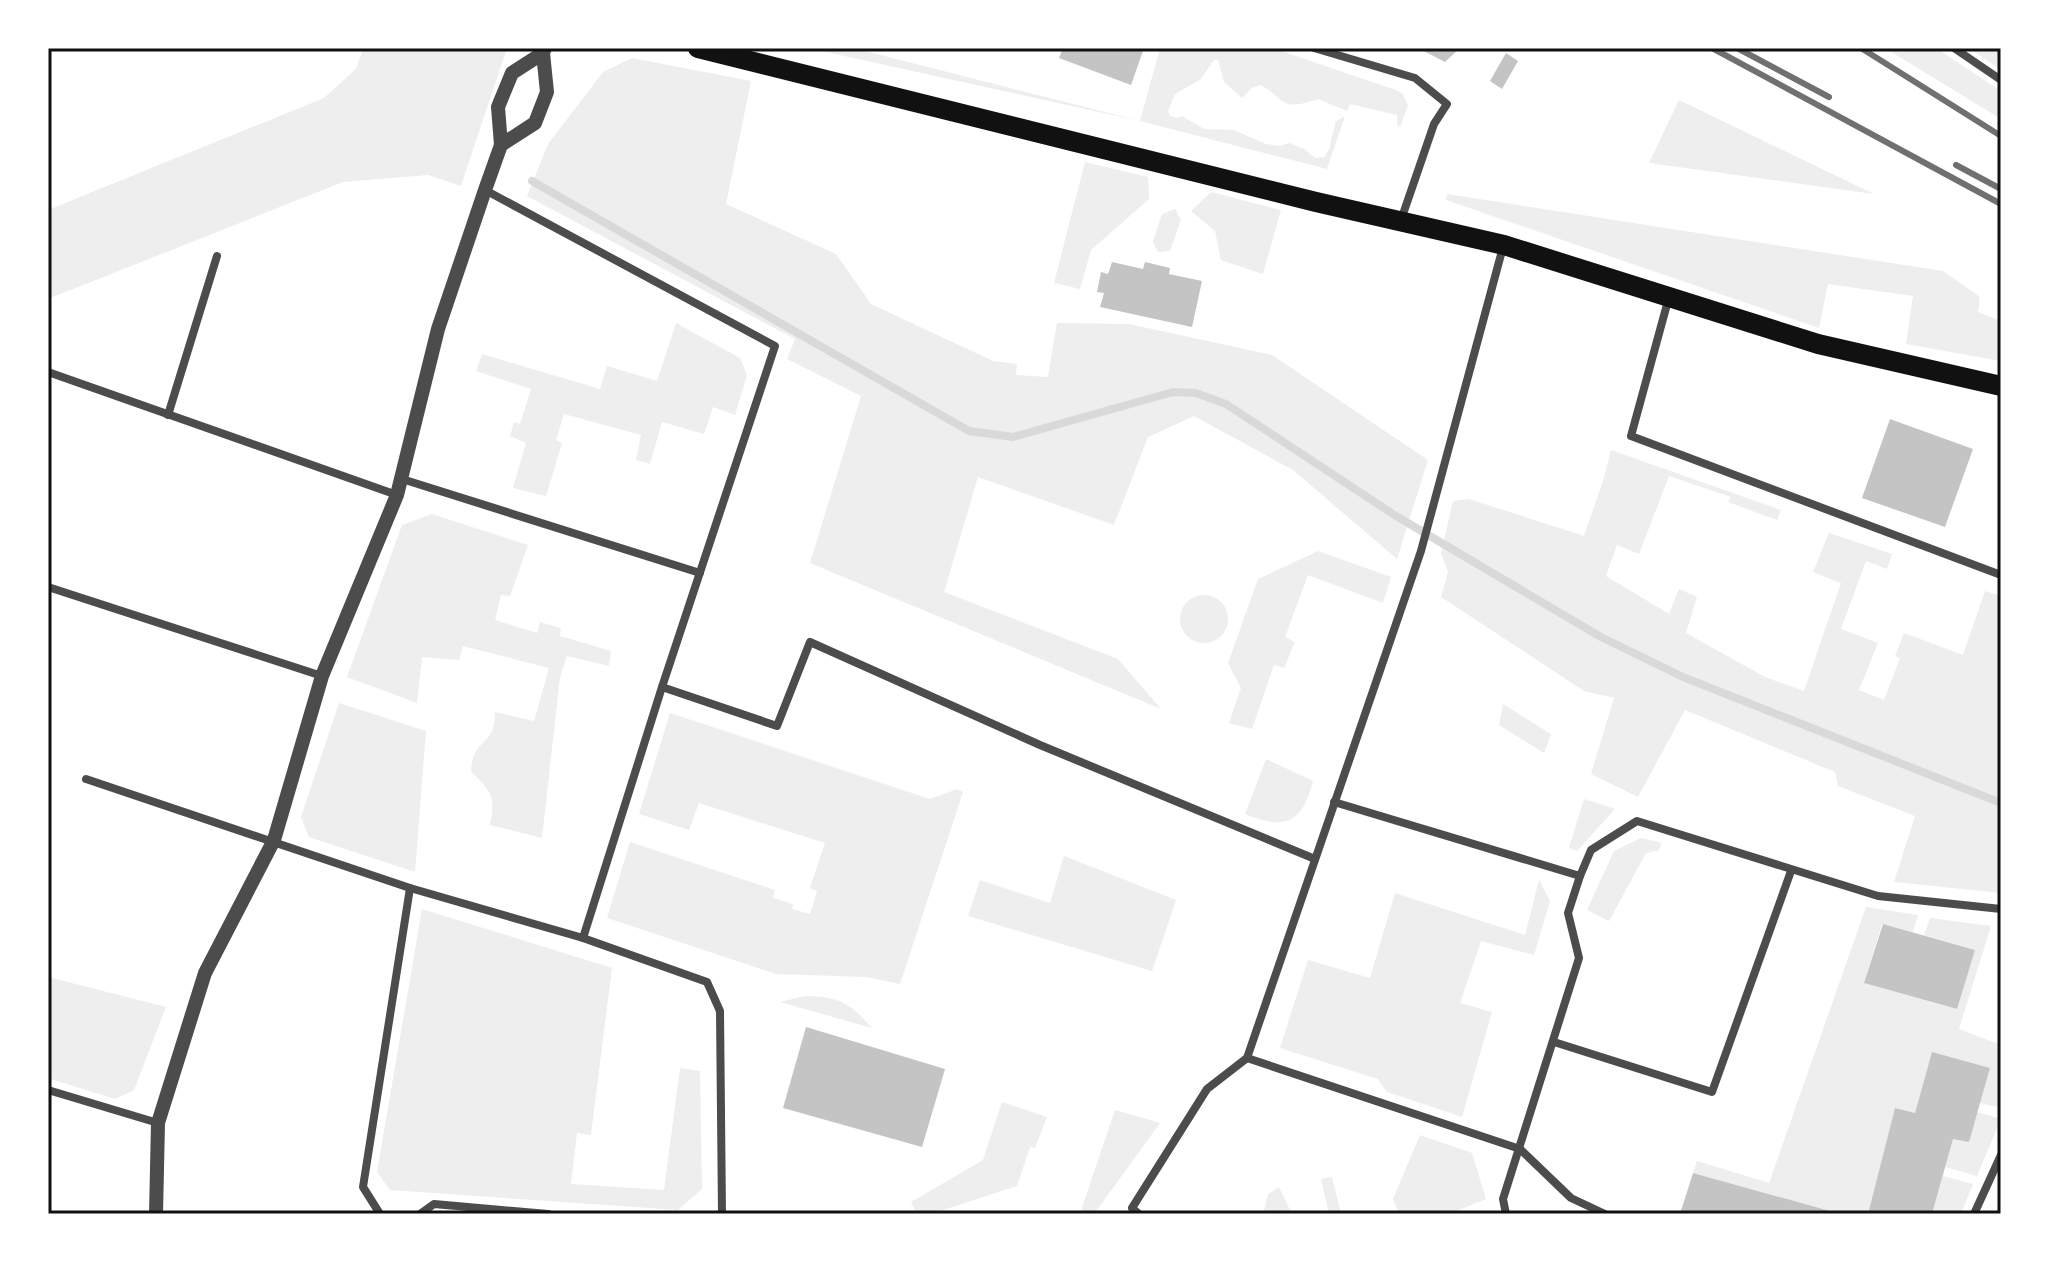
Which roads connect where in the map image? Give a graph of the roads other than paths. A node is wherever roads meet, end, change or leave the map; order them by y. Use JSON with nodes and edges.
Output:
{"nodes":[{"id":1,"x":698,"y":48,"type":"edge"},
{"id":2,"x":1314,"y":48,"type":"edge"},
{"id":3,"x":1954,"y":48,"type":"edge"},
{"id":4,"x":544,"y":50,"type":"edge"},
{"id":5,"x":2001,"y":80,"type":"edge"},
{"id":6,"x":501,"y":145,"type":"junction"},
{"id":7,"x":485,"y":190,"type":"junction"},
{"id":8,"x":1400,"y":221,"type":"junction"},
{"id":9,"x":1504,"y":245,"type":"junction"},
{"id":10,"x":217,"y":256,"type":"dead end"},
{"id":11,"x":1669,"y":296,"type":"junction"},
{"id":12,"x":48,"y":372,"type":"edge"},
{"id":13,"x":2001,"y":386,"type":"edge"},
{"id":14,"x":168,"y":415,"type":"junction"},
{"id":15,"x":402,"y":479,"type":"junction"},
{"id":16,"x":397,"y":495,"type":"junction"},
{"id":17,"x":700,"y":573,"type":"junction"},
{"id":18,"x":2001,"y":575,"type":"edge"},
{"id":19,"x":48,"y":587,"type":"edge"},
{"id":20,"x":322,"y":676,"type":"junction"},
{"id":21,"x":662,"y":687,"type":"junction"},
{"id":22,"x":86,"y":779,"type":"dead end"},
{"id":23,"x":1334,"y":802,"type":"junction"},
{"id":24,"x":274,"y":840,"type":"junction"},
{"id":25,"x":1315,"y":859,"type":"junction"},
{"id":26,"x":1791,"y":871,"type":"junction"},
{"id":27,"x":1580,"y":876,"type":"junction"},
{"id":28,"x":410,"y":888,"type":"junction"},
{"id":29,"x":2001,"y":909,"type":"edge"},
{"id":30,"x":583,"y":938,"type":"junction"},
{"id":31,"x":1554,"y":1042,"type":"junction"},
{"id":32,"x":1247,"y":1058,"type":"junction"},
{"id":33,"x":48,"y":1090,"type":"edge"},
{"id":34,"x":158,"y":1123,"type":"junction"},
{"id":35,"x":1520,"y":1149,"type":"junction"},
{"id":36,"x":2001,"y":1155,"type":"edge"},
{"id":37,"x":1133,"y":1212,"type":"edge"},
{"id":38,"x":156,"y":1214,"type":"edge"},
{"id":39,"x":380,"y":1214,"type":"edge"},
{"id":40,"x":420,"y":1214,"type":"edge"},
{"id":41,"x":548,"y":1214,"type":"edge"},
{"id":42,"x":722,"y":1214,"type":"edge"},
{"id":43,"x":1506,"y":1214,"type":"edge"},
{"id":44,"x":1605,"y":1214,"type":"edge"},
{"id":45,"x":1974,"y":1214,"type":"edge"}],
"edges":[{"from":1,"to":8,"type":"main road"},
{"from":2,"to":8,"type":"street"},
{"from":3,"to":5,"type":"street"},
{"from":4,"to":6,"type":"street"},
{"from":4,"to":6,"type":"street"},
{"from":6,"to":7,"type":"street"},
{"from":7,"to":15,"type":"street"},
{"from":7,"to":17,"type":"street"},
{"from":8,"to":9,"type":"main road"},
{"from":9,"to":11,"type":"main road"},
{"from":9,"to":23,"type":"street"},
{"from":10,"to":14,"type":"street"},
{"from":11,"to":13,"type":"main road"},
{"from":11,"to":18,"type":"street"},
{"from":12,"to":14,"type":"street"},
{"from":14,"to":16,"type":"street"},
{"from":15,"to":16,"type":"street"},
{"from":15,"to":17,"type":"street"},
{"from":16,"to":20,"type":"street"},
{"from":17,"to":21,"type":"street"},
{"from":19,"to":20,"type":"street"},
{"from":20,"to":24,"type":"street"},
{"from":21,"to":25,"type":"street"},
{"from":21,"to":30,"type":"street"},
{"from":22,"to":24,"type":"street"},
{"from":23,"to":25,"type":"street"},
{"from":23,"to":27,"type":"street"},
{"from":24,"to":28,"type":"street"},
{"from":24,"to":34,"type":"street"},
{"from":25,"to":32,"type":"street"},
{"from":26,"to":27,"type":"street"},
{"from":26,"to":29,"type":"street"},
{"from":26,"to":31,"type":"street"},
{"from":27,"to":31,"type":"street"},
{"from":28,"to":30,"type":"street"},
{"from":28,"to":39,"type":"street"},
{"from":30,"to":42,"type":"street"},
{"from":31,"to":35,"type":"street"},
{"from":32,"to":35,"type":"street"},
{"from":32,"to":37,"type":"street"},
{"from":33,"to":34,"type":"street"},
{"from":34,"to":38,"type":"street"},
{"from":35,"to":43,"type":"street"},
{"from":35,"to":44,"type":"street"},
{"from":36,"to":45,"type":"street"},
{"from":40,"to":41,"type":"street"}]}
